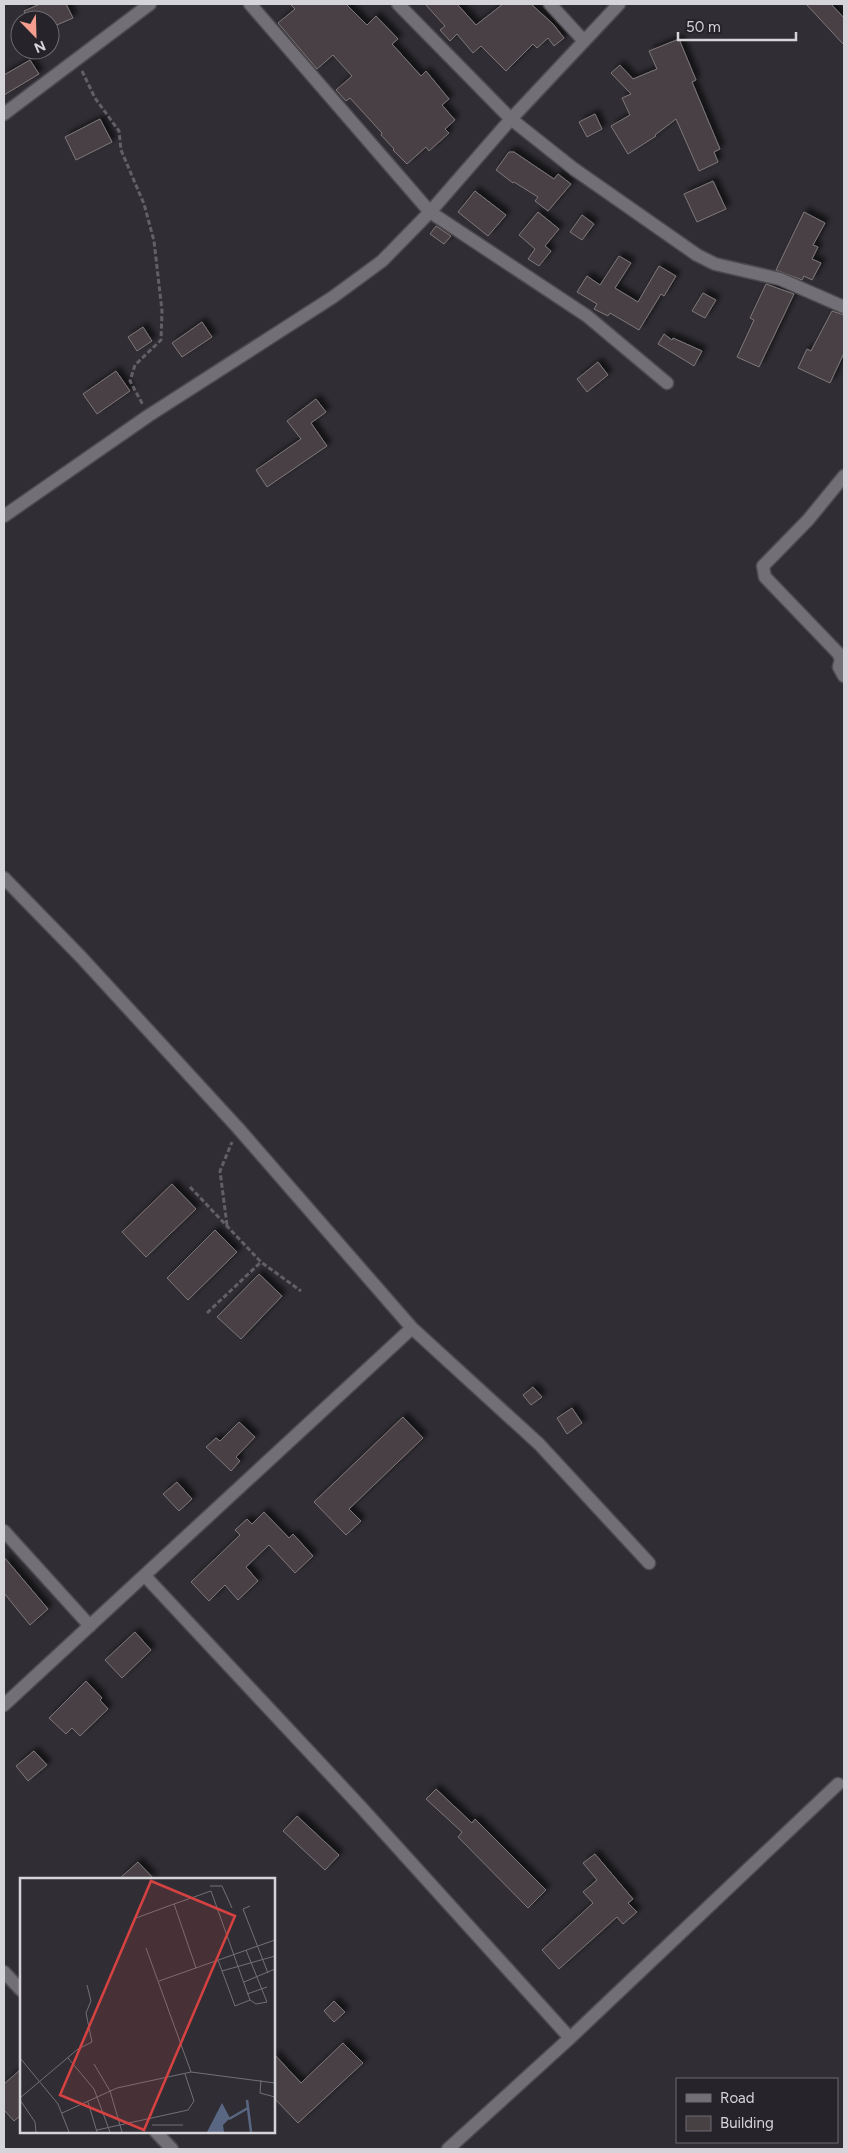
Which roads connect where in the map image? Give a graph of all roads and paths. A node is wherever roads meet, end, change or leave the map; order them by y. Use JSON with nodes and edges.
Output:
{"nodes":[{"id":1,"x":150,"y":4,"type":"edge"},
{"id":2,"x":250,"y":4,"type":"edge"},
{"id":3,"x":398,"y":4,"type":"edge"},
{"id":4,"x":550,"y":4,"type":"edge"},
{"id":5,"x":619,"y":4,"type":"edge"},
{"id":6,"x":584,"y":41,"type":"junction"},
{"id":7,"x":76,"y":60,"type":"junction"},
{"id":8,"x":4,"y":114,"type":"edge"},
{"id":9,"x":511,"y":120,"type":"junction"},
{"id":10,"x":430,"y":212,"type":"junction"},
{"id":11,"x":844,"y":306,"type":"edge"},
{"id":12,"x":667,"y":382,"type":"dead end"},
{"id":13,"x":148,"y":416,"type":"junction"},
{"id":14,"x":844,"y":476,"type":"edge"},
{"id":15,"x":4,"y":516,"type":"edge"},
{"id":16,"x":844,"y":676,"type":"edge"},
{"id":17,"x":4,"y":878,"type":"edge"},
{"id":18,"x":238,"y":1128,"type":"junction"},
{"id":19,"x":190,"y":1187,"type":"dead end"},
{"id":20,"x":227,"y":1226,"type":"junction"},
{"id":21,"x":261,"y":1262,"type":"junction"},
{"id":22,"x":301,"y":1291,"type":"dead end"},
{"id":23,"x":207,"y":1313,"type":"dead end"},
{"id":24,"x":412,"y":1328,"type":"junction"},
{"id":25,"x":5,"y":1535,"type":"edge"},
{"id":26,"x":649,"y":1563,"type":"dead end"},
{"id":27,"x":145,"y":1576,"type":"junction"},
{"id":28,"x":90,"y":1626,"type":"junction"},
{"id":29,"x":4,"y":1706,"type":"edge"},
{"id":30,"x":838,"y":1784,"type":"dead end"},
{"id":31,"x":4,"y":1972,"type":"edge"},
{"id":32,"x":20,"y":1989,"type":"edge"},
{"id":33,"x":570,"y":2038,"type":"junction"},
{"id":34,"x":157,"y":2133,"type":"edge"},
{"id":35,"x":172,"y":2149,"type":"edge"},
{"id":36,"x":448,"y":2149,"type":"edge"}],
"edges":[{"from":1,"to":7,"type":"street"},
{"from":2,"to":10,"type":"street"},
{"from":3,"to":9,"type":"street"},
{"from":4,"to":6,"type":"street"},
{"from":5,"to":6,"type":"street"},
{"from":6,"to":9,"type":"street"},
{"from":7,"to":8,"type":"street"},
{"from":7,"to":13,"type":"path"},
{"from":9,"to":10,"type":"street"},
{"from":9,"to":11,"type":"street"},
{"from":10,"to":12,"type":"street"},
{"from":10,"to":13,"type":"street"},
{"from":13,"to":15,"type":"street"},
{"from":14,"to":16,"type":"street"},
{"from":17,"to":18,"type":"street"},
{"from":18,"to":20,"type":"path"},
{"from":18,"to":24,"type":"street"},
{"from":19,"to":20,"type":"path"},
{"from":20,"to":21,"type":"path"},
{"from":21,"to":22,"type":"path"},
{"from":21,"to":23,"type":"path"},
{"from":24,"to":26,"type":"street"},
{"from":24,"to":27,"type":"street"},
{"from":25,"to":28,"type":"street"},
{"from":27,"to":28,"type":"street"},
{"from":27,"to":33,"type":"street"},
{"from":28,"to":29,"type":"street"},
{"from":30,"to":33,"type":"street"},
{"from":31,"to":32,"type":"street"},
{"from":33,"to":36,"type":"street"},
{"from":34,"to":35,"type":"street"}]}
